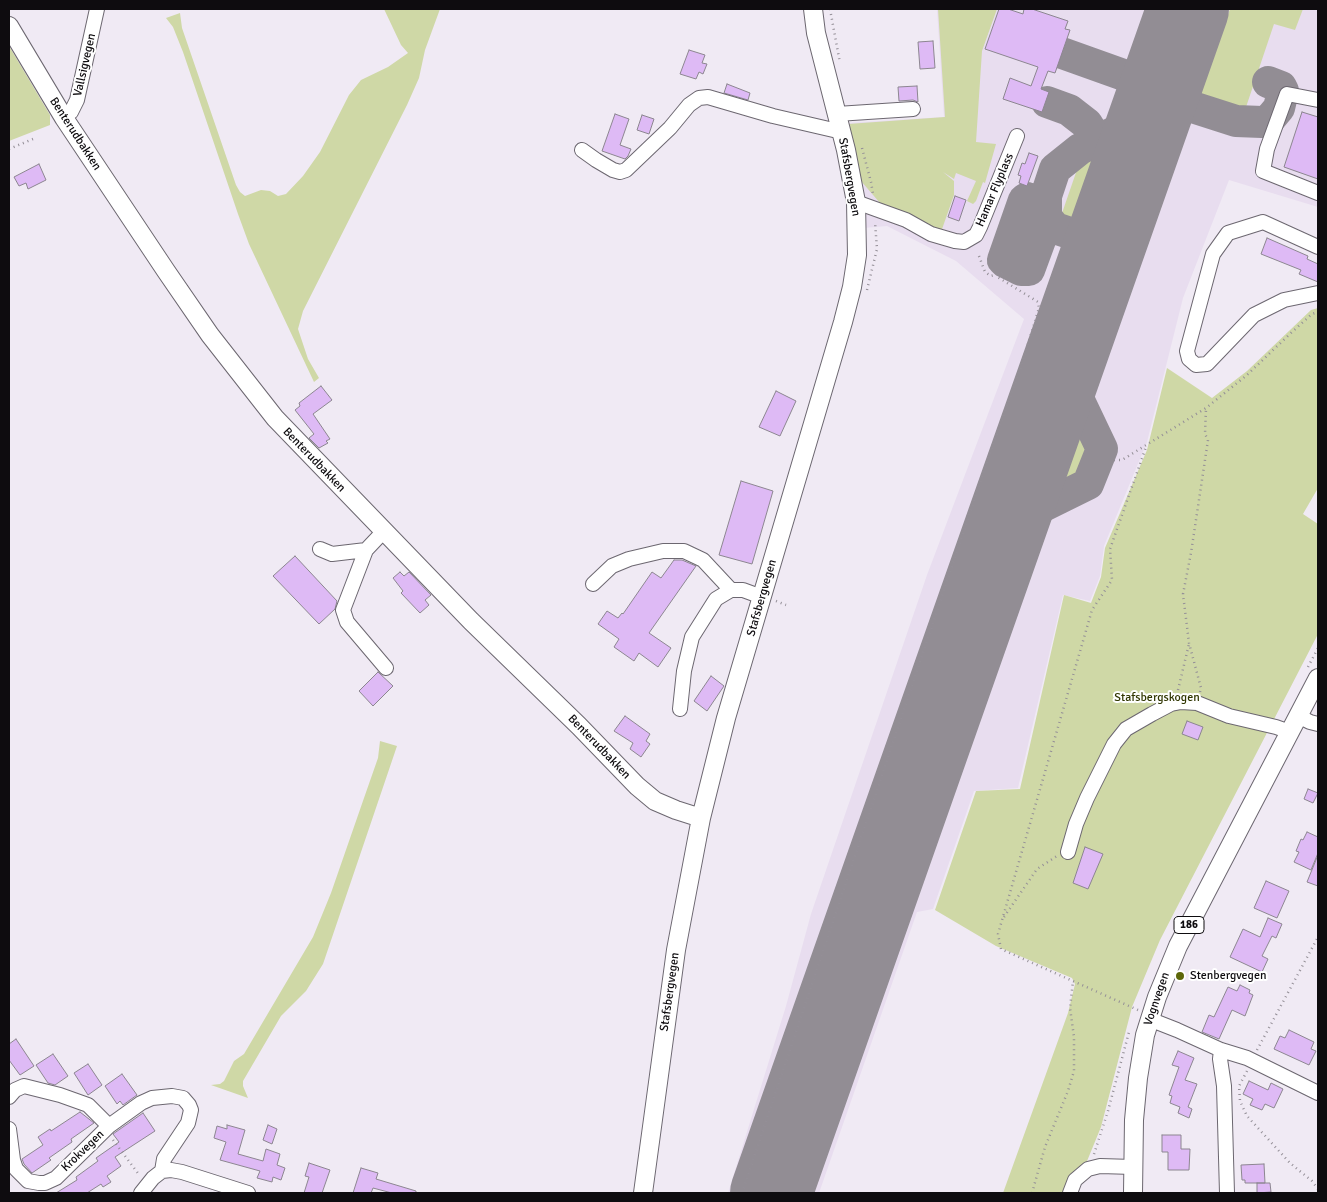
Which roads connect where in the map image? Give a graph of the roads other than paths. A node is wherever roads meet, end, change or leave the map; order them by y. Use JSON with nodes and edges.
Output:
{"nodes":[{"id":1,"x":97,"y":9,"type":"edge"},
{"id":2,"x":813,"y":9,"type":"edge"},
{"id":3,"x":9,"y":26,"type":"edge"},
{"id":4,"x":1318,"y":100,"type":"edge"},
{"id":5,"x":913,"y":109,"type":"dead end"},
{"id":6,"x":837,"y":114,"type":"junction"},
{"id":7,"x":64,"y":118,"type":"junction"},
{"id":8,"x":842,"y":132,"type":"junction"},
{"id":9,"x":1017,"y":136,"type":"dead end"},
{"id":10,"x":582,"y":150,"type":"dead end"},
{"id":11,"x":1318,"y":193,"type":"edge"},
{"id":12,"x":856,"y":202,"type":"junction"},
{"id":13,"x":1318,"y":247,"type":"edge"},
{"id":14,"x":1318,"y":293,"type":"edge"},
{"id":15,"x":384,"y":531,"type":"junction"},
{"id":16,"x":320,"y":549,"type":"dead end"},
{"id":17,"x":366,"y":550,"type":"junction"},
{"id":18,"x":593,"y":584,"type":"dead end"},
{"id":19,"x":731,"y":590,"type":"junction"},
{"id":20,"x":762,"y":597,"type":"junction"},
{"id":21,"x":386,"y":668,"type":"dead end"},
{"id":22,"x":1318,"y":678,"type":"edge"},
{"id":23,"x":680,"y":709,"type":"dead end"},
{"id":24,"x":1298,"y":716,"type":"junction"},
{"id":25,"x":1318,"y":724,"type":"edge"},
{"id":26,"x":1290,"y":732,"type":"junction"},
{"id":27,"x":701,"y":818,"type":"junction"},
{"id":28,"x":1068,"y":852,"type":"road end"},
{"id":29,"x":1143,"y":1015,"type":"junction"},
{"id":30,"x":1221,"y":1050,"type":"junction"},
{"id":31,"x":1318,"y":1093,"type":"edge"},
{"id":32,"x":9,"y":1097,"type":"edge"},
{"id":33,"x":107,"y":1128,"type":"junction"},
{"id":34,"x":9,"y":1129,"type":"edge"},
{"id":35,"x":1134,"y":1167,"type":"junction"},
{"id":36,"x":162,"y":1171,"type":"junction"},
{"id":37,"x":144,"y":1189,"type":"edge"},
{"id":38,"x":248,"y":1193,"type":"edge"},
{"id":39,"x":643,"y":1193,"type":"edge"},
{"id":40,"x":1070,"y":1193,"type":"edge"},
{"id":41,"x":1133,"y":1193,"type":"edge"},
{"id":42,"x":1227,"y":1193,"type":"edge"}],
"edges":[{"from":1,"to":7,"type":"street","name":"Vallsigvegen"},
{"from":2,"to":6,"type":"main road","name":"Stafsbergvegen"},
{"from":3,"to":7,"type":"main road","name":"Benterudbakken"},
{"from":4,"to":11,"type":"street"},
{"from":5,"to":6,"type":"street"},
{"from":6,"to":8,"type":"main road","name":"Stafsbergvegen"},
{"from":7,"to":15,"type":"main road","name":"Benterudbakken"},
{"from":8,"to":10,"type":"street"},
{"from":8,"to":12,"type":"main road","name":"Stafsbergvegen"},
{"from":9,"to":12,"type":"street","name":"Hamar Flyplass"},
{"from":12,"to":20,"type":"main road","name":"Stafsbergvegen"},
{"from":13,"to":14,"type":"street"},
{"from":15,"to":17,"type":"street"},
{"from":15,"to":27,"type":"main road","name":"Benterudbakken"},
{"from":16,"to":17,"type":"street"},
{"from":17,"to":21,"type":"street"},
{"from":18,"to":19,"type":"street"},
{"from":19,"to":20,"type":"street"},
{"from":19,"to":23,"type":"street"},
{"from":20,"to":27,"type":"main road","name":"Stafsbergvegen"},
{"from":22,"to":24,"type":"main road","name":"Vognvegen","number":"186"},
{"from":24,"to":25,"type":"street"},
{"from":24,"to":26,"type":"main road","name":"Vognvegen","number":"186"},
{"from":26,"to":28,"type":"street"},
{"from":26,"to":29,"type":"main road","name":"Vognvegen","number":"186"},
{"from":27,"to":39,"type":"main road","name":"Stafsbergvegen"},
{"from":29,"to":30,"type":"street"},
{"from":29,"to":35,"type":"main road","name":"Vognvegen","number":"186"},
{"from":30,"to":31,"type":"street"},
{"from":30,"to":42,"type":"street"},
{"from":32,"to":33,"type":"street","name":"Krokvegen"},
{"from":33,"to":34,"type":"street","name":"Krokvegen"},
{"from":33,"to":36,"type":"street","name":"Krokvegen"},
{"from":35,"to":40,"type":"street"},
{"from":35,"to":41,"type":"main road","name":"Vognvegen","number":"186"},
{"from":36,"to":37,"type":"street","name":"Krokvegen"},
{"from":36,"to":38,"type":"street"}]}
